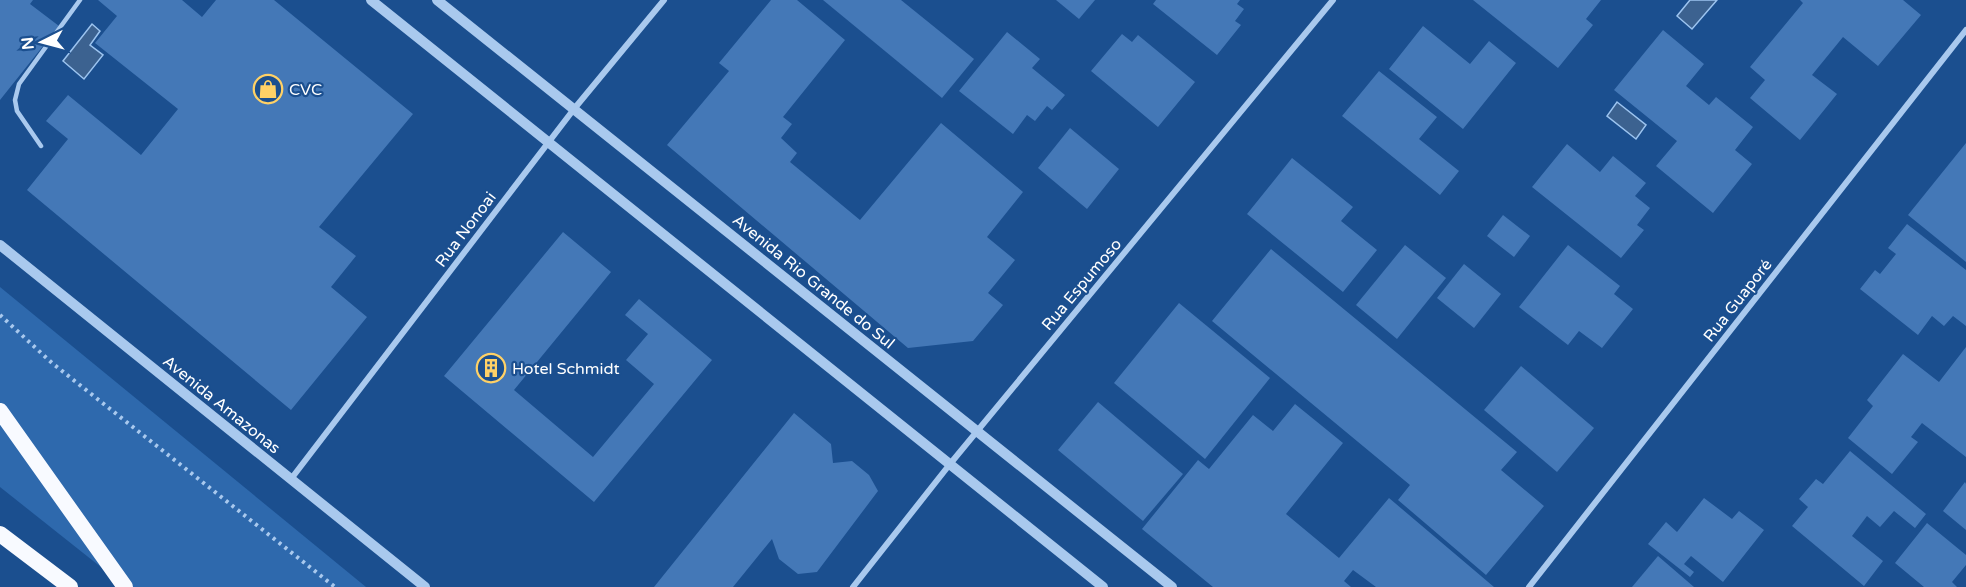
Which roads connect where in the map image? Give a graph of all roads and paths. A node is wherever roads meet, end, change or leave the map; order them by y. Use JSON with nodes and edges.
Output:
{"nodes":[{"id":1,"x":80,"y":0,"type":"edge"},
{"id":2,"x":371,"y":0,"type":"edge"},
{"id":3,"x":437,"y":0,"type":"edge"},
{"id":4,"x":664,"y":0,"type":"edge"},
{"id":5,"x":1333,"y":0,"type":"edge"},
{"id":6,"x":1966,"y":30,"type":"edge"},
{"id":7,"x":574,"y":109,"type":"junction"},
{"id":8,"x":548,"y":142,"type":"junction"},
{"id":9,"x":41,"y":147,"type":"dead end"},
{"id":10,"x":0,"y":245,"type":"edge"},
{"id":11,"x":0,"y":315,"type":"edge"},
{"id":12,"x":0,"y":411,"type":"edge"},
{"id":13,"x":977,"y":431,"type":"junction"},
{"id":14,"x":950,"y":464,"type":"junction"},
{"id":15,"x":291,"y":479,"type":"junction"},
{"id":16,"x":0,"y":534,"type":"edge"},
{"id":17,"x":70,"y":587,"type":"edge"},
{"id":18,"x":125,"y":587,"type":"edge"},
{"id":19,"x":335,"y":587,"type":"edge"},
{"id":20,"x":425,"y":587,"type":"edge"},
{"id":21,"x":852,"y":587,"type":"edge"},
{"id":22,"x":1103,"y":587,"type":"edge"},
{"id":23,"x":1172,"y":587,"type":"edge"},
{"id":24,"x":1529,"y":587,"type":"edge"}],
"edges":[{"from":1,"to":9,"type":"lane"},
{"from":2,"to":8,"type":"street"},
{"from":3,"to":7,"type":"street","name":"Avenida Rio Grande do Sul"},
{"from":4,"to":7,"type":"street","name":"Rua Nonoai"},
{"from":5,"to":13,"type":"street","name":"Rua Espumoso"},
{"from":6,"to":24,"type":"street","name":"Rua Guaporé"},
{"from":7,"to":8,"type":"street","name":"Rua Nonoai"},
{"from":7,"to":13,"type":"street","name":"Avenida Rio Grande do Sul"},
{"from":8,"to":14,"type":"street"},
{"from":8,"to":15,"type":"street","name":"Rua Nonoai"},
{"from":10,"to":15,"type":"street","name":"Avenida Amazonas"},
{"from":11,"to":19,"type":"path"},
{"from":12,"to":18,"type":"highway"},
{"from":13,"to":14,"type":"street","name":"Rua Espumoso"},
{"from":13,"to":23,"type":"street","name":"Avenida Rio Grande do Sul"},
{"from":14,"to":21,"type":"street","name":"Rua Espumoso"},
{"from":14,"to":22,"type":"street"},
{"from":15,"to":20,"type":"street","name":"Avenida Amazonas"},
{"from":16,"to":17,"type":"highway"}]}
